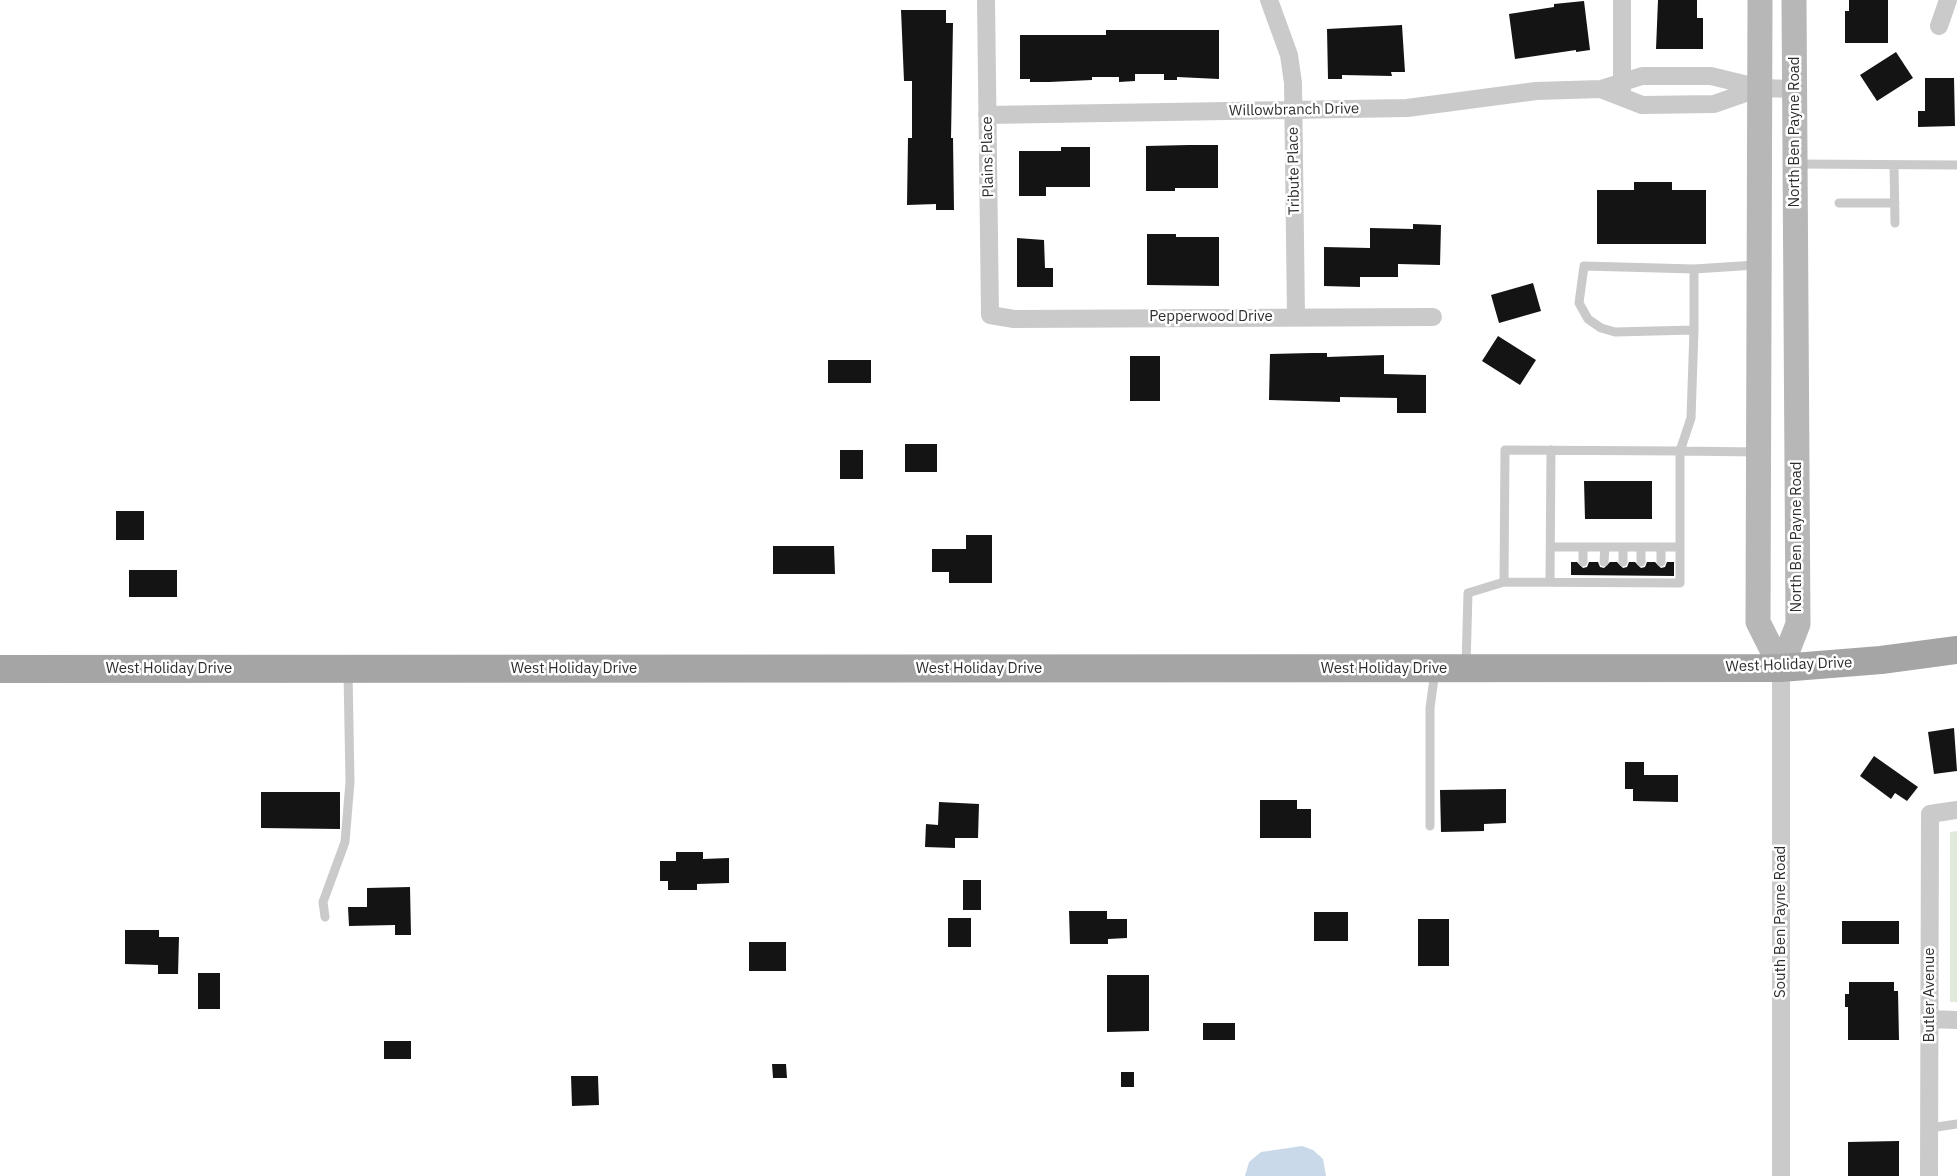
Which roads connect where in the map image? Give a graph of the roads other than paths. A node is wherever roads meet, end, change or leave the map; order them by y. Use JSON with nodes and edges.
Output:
{"nodes":[{"id":1,"x":986,"y":0,"type":"edge"},
{"id":2,"x":1269,"y":0,"type":"edge"},
{"id":3,"x":1622,"y":0,"type":"edge"},
{"id":4,"x":1760,"y":0,"type":"edge"},
{"id":5,"x":1794,"y":0,"type":"edge"},
{"id":6,"x":1948,"y":0,"type":"edge"},
{"id":7,"x":1939,"y":26,"type":"dead end"},
{"id":8,"x":1760,"y":88,"type":"junction"},
{"id":9,"x":1794,"y":89,"type":"junction"},
{"id":10,"x":1622,"y":90,"type":"junction"},
{"id":11,"x":1293,"y":109,"type":"junction"},
{"id":12,"x":987,"y":115,"type":"junction"},
{"id":13,"x":1795,"y":164,"type":"junction"},
{"id":14,"x":1894,"y":165,"type":"junction"},
{"id":15,"x":1957,"y":165,"type":"edge"},
{"id":16,"x":1839,"y":203,"type":"dead end"},
{"id":17,"x":1895,"y":203,"type":"junction"},
{"id":18,"x":1895,"y":224,"type":"dead end"},
{"id":19,"x":1759,"y":265,"type":"junction"},
{"id":20,"x":1694,"y":269,"type":"junction"},
{"id":21,"x":990,"y":315,"type":"joint"},
{"id":22,"x":1296,"y":316,"type":"junction"},
{"id":23,"x":1433,"y":316,"type":"dead end"},
{"id":24,"x":1694,"y":330,"type":"junction"},
{"id":25,"x":1551,"y":450,"type":"junction"},
{"id":26,"x":1680,"y":451,"type":"junction"},
{"id":27,"x":1797,"y":451,"type":"junction"},
{"id":28,"x":1758,"y":452,"type":"junction"},
{"id":29,"x":1551,"y":547,"type":"junction"},
{"id":30,"x":1583,"y":547,"type":"junction"},
{"id":31,"x":1604,"y":547,"type":"junction"},
{"id":32,"x":1623,"y":547,"type":"junction"},
{"id":33,"x":1641,"y":547,"type":"junction"},
{"id":34,"x":1661,"y":548,"type":"junction"},
{"id":35,"x":1680,"y":548,"type":"junction"},
{"id":36,"x":1583,"y":562,"type":"dead end"},
{"id":37,"x":1604,"y":562,"type":"dead end"},
{"id":38,"x":1623,"y":562,"type":"dead end"},
{"id":39,"x":1641,"y":562,"type":"dead end"},
{"id":40,"x":1661,"y":562,"type":"dead end"},
{"id":41,"x":1504,"y":582,"type":"junction"},
{"id":42,"x":1550,"y":582,"type":"junction"},
{"id":43,"x":1957,"y":650,"type":"edge"},
{"id":44,"x":1435,"y":668,"type":"junction"},
{"id":45,"x":1781,"y":668,"type":"junction"},
{"id":46,"x":0,"y":669,"type":"edge"},
{"id":47,"x":1466,"y":669,"type":"junction"},
{"id":48,"x":348,"y":670,"type":"junction"},
{"id":49,"x":1957,"y":810,"type":"edge"},
{"id":50,"x":1430,"y":826,"type":"dead end"},
{"id":51,"x":325,"y":917,"type":"dead end"},
{"id":52,"x":1930,"y":1019,"type":"junction"},
{"id":53,"x":1957,"y":1020,"type":"edge"},
{"id":54,"x":1957,"y":1124,"type":"edge"},
{"id":55,"x":1930,"y":1128,"type":"junction"},
{"id":56,"x":1781,"y":1176,"type":"edge"},
{"id":57,"x":1929,"y":1176,"type":"edge"}],
"edges":[{"from":1,"to":12,"type":"street","name":"Plains Place"},
{"from":2,"to":11,"type":"street","name":"Tribute Place"},
{"from":3,"to":10,"type":"street"},
{"from":4,"to":8,"type":"street"},
{"from":5,"to":9,"type":"street","name":"North Ben Payne Road"},
{"from":6,"to":7,"type":"street"},
{"from":8,"to":9,"type":"street","name":"Willowbranch Drive"},
{"from":8,"to":10,"type":"street","name":"Willowbranch Drive"},
{"from":8,"to":10,"type":"street","name":"Willowbranch Drive"},
{"from":8,"to":19,"type":"street"},
{"from":9,"to":13,"type":"street","name":"North Ben Payne Road"},
{"from":10,"to":11,"type":"street","name":"Willowbranch Drive"},
{"from":11,"to":12,"type":"street","name":"Willowbranch Drive"},
{"from":11,"to":22,"type":"street","name":"Tribute Place"},
{"from":12,"to":21,"type":"street","name":"Plains Place"},
{"from":13,"to":14,"type":"lane"},
{"from":13,"to":27,"type":"street","name":"North Ben Payne Road"},
{"from":14,"to":15,"type":"lane"},
{"from":14,"to":17,"type":"lane"},
{"from":16,"to":17,"type":"lane"},
{"from":17,"to":18,"type":"lane"},
{"from":19,"to":20,"type":"lane"},
{"from":19,"to":28,"type":"street"},
{"from":20,"to":24,"type":"lane"},
{"from":20,"to":24,"type":"lane"},
{"from":21,"to":22,"type":"street","name":"Pepperwood Drive"},
{"from":22,"to":23,"type":"street","name":"Pepperwood Drive"},
{"from":24,"to":26,"type":"lane"},
{"from":25,"to":26,"type":"lane"},
{"from":25,"to":29,"type":"lane"},
{"from":25,"to":41,"type":"lane"},
{"from":26,"to":28,"type":"lane"},
{"from":26,"to":35,"type":"lane"},
{"from":27,"to":28,"type":"street"},
{"from":27,"to":45,"type":"street","name":"North Ben Payne Road"},
{"from":28,"to":45,"type":"street"},
{"from":29,"to":30,"type":"lane"},
{"from":29,"to":42,"type":"lane"},
{"from":30,"to":31,"type":"lane"},
{"from":30,"to":36,"type":"lane"},
{"from":31,"to":32,"type":"lane"},
{"from":31,"to":37,"type":"lane"},
{"from":32,"to":33,"type":"lane"},
{"from":32,"to":38,"type":"lane"},
{"from":33,"to":34,"type":"lane"},
{"from":33,"to":39,"type":"lane"},
{"from":34,"to":35,"type":"lane"},
{"from":34,"to":40,"type":"lane"},
{"from":35,"to":42,"type":"lane"},
{"from":41,"to":42,"type":"lane"},
{"from":41,"to":47,"type":"lane"},
{"from":43,"to":45,"type":"main road","name":"West Holiday Drive"},
{"from":44,"to":47,"type":"main road","name":"West Holiday Drive"},
{"from":44,"to":48,"type":"main road","name":"West Holiday Drive"},
{"from":44,"to":50,"type":"lane"},
{"from":45,"to":47,"type":"main road","name":"West Holiday Drive"},
{"from":45,"to":56,"type":"street","name":"South Ben Payne Road"},
{"from":46,"to":48,"type":"main road","name":"West Holiday Drive"},
{"from":48,"to":51,"type":"lane"},
{"from":49,"to":52,"type":"street","name":"Butler Avenue"},
{"from":52,"to":53,"type":"street"},
{"from":52,"to":55,"type":"street","name":"Butler Avenue"},
{"from":54,"to":55,"type":"lane"},
{"from":55,"to":57,"type":"street","name":"Butler Avenue"}]}
